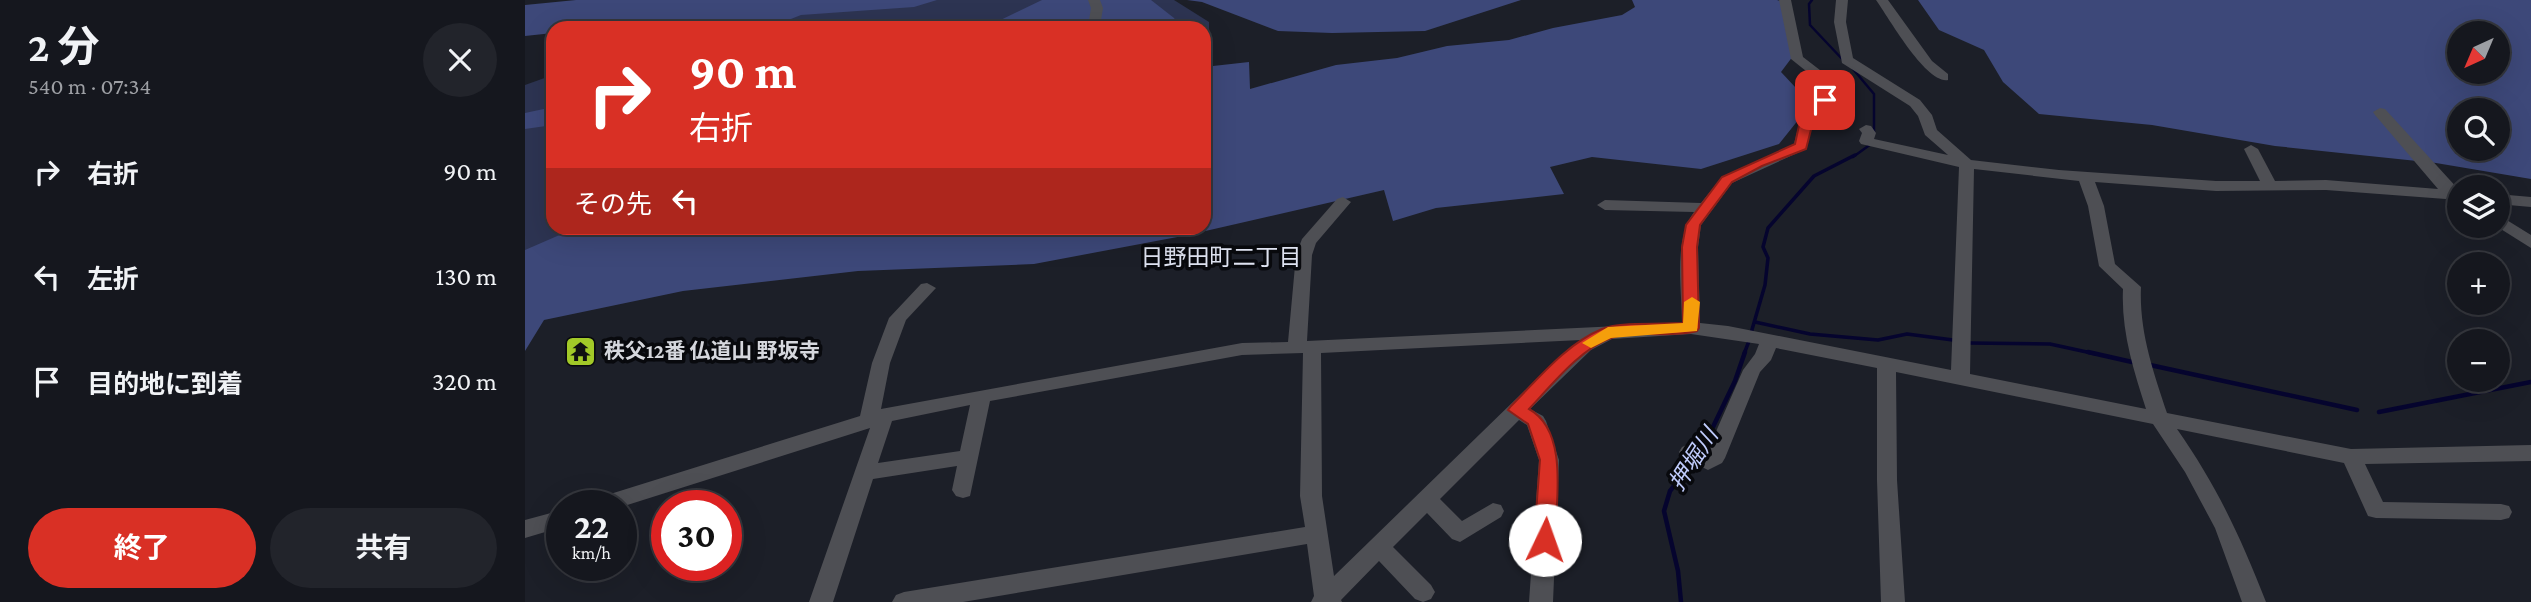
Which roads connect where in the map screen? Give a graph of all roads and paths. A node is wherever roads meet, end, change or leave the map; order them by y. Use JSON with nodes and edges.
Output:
{"nodes":[{"id":1,"x":1094,"y":0,"type":"edge"},
{"id":2,"x":1785,"y":0,"type":"edge"},
{"id":3,"x":1842,"y":0,"type":"edge"},
{"id":4,"x":1882,"y":0,"type":"edge"},
{"id":5,"x":1096,"y":21,"type":"edge"},
{"id":6,"x":1943,"y":77,"type":"dead end"},
{"id":7,"x":2380,"y":112,"type":"dead end"},
{"id":8,"x":1866,"y":129,"type":"dead end"},
{"id":9,"x":2251,"y":149,"type":"dead end"},
{"id":10,"x":1967,"y":164,"type":"junction"},
{"id":11,"x":2085,"y":176,"type":"junction"},
{"id":12,"x":2270,"y":186,"type":"junction"},
{"id":13,"x":2447,"y":186,"type":"edge"},
{"id":14,"x":2447,"y":194,"type":"edge"},
{"id":15,"x":2510,"y":200,"type":"edge"},
{"id":16,"x":1343,"y":202,"type":"dead end"},
{"id":17,"x":2531,"y":202,"type":"edge"},
{"id":18,"x":1605,"y":205,"type":"dead end"},
{"id":19,"x":1703,"y":208,"type":"junction"},
{"id":20,"x":2510,"y":228,"type":"edge"},
{"id":21,"x":2531,"y":243,"type":"edge"},
{"id":22,"x":927,"y":288,"type":"dead end"},
{"id":23,"x":1691,"y":328,"type":"junction"},
{"id":24,"x":1608,"y":333,"type":"junction"},
{"id":25,"x":1769,"y":340,"type":"junction"},
{"id":26,"x":1305,"y":346,"type":"junction"},
{"id":27,"x":1886,"y":363,"type":"junction"},
{"id":28,"x":1960,"y":377,"type":"junction"},
{"id":29,"x":981,"y":396,"type":"junction"},
{"id":30,"x":1517,"y":410,"type":"junction"},
{"id":31,"x":876,"y":417,"type":"junction"},
{"id":32,"x":2158,"y":417,"type":"junction"},
{"id":33,"x":2531,"y":453,"type":"edge"},
{"id":34,"x":1695,"y":456,"type":"dead end"},
{"id":35,"x":969,"y":457,"type":"junction"},
{"id":36,"x":2351,"y":457,"type":"junction"},
{"id":37,"x":864,"y":473,"type":"junction"},
{"id":38,"x":963,"y":490,"type":"dead end"},
{"id":39,"x":637,"y":494,"type":"edge"},
{"id":40,"x":1427,"y":499,"type":"junction"},
{"id":41,"x":1493,"y":511,"type":"dead end"},
{"id":42,"x":2501,"y":512,"type":"dead end"},
{"id":43,"x":546,"y":523,"type":"edge"},
{"id":44,"x":525,"y":529,"type":"edge"},
{"id":45,"x":1317,"y":534,"type":"junction"},
{"id":46,"x":1379,"y":547,"type":"junction"},
{"id":47,"x":1423,"y":592,"type":"dead end"},
{"id":48,"x":1326,"y":601,"type":"edge"},
{"id":49,"x":821,"y":602,"type":"edge"},
{"id":50,"x":904,"y":602,"type":"edge"},
{"id":51,"x":1541,"y":602,"type":"edge"},
{"id":52,"x":1893,"y":602,"type":"edge"},
{"id":53,"x":2254,"y":602,"type":"edge"}],
"edges":[{"from":1,"to":5,"type":"street"},
{"from":2,"to":19,"type":"street"},
{"from":3,"to":10,"type":"street"},
{"from":4,"to":6,"type":"street"},
{"from":7,"to":13,"type":"street"},
{"from":8,"to":10,"type":"street"},
{"from":9,"to":12,"type":"street"},
{"from":10,"to":11,"type":"street"},
{"from":10,"to":28,"type":"street"},
{"from":11,"to":12,"type":"street"},
{"from":11,"to":32,"type":"street"},
{"from":12,"to":14,"type":"street"},
{"from":15,"to":17,"type":"street"},
{"from":16,"to":26,"type":"street"},
{"from":18,"to":19,"type":"street"},
{"from":19,"to":23,"type":"street"},
{"from":20,"to":21,"type":"street"},
{"from":22,"to":31,"type":"street"},
{"from":23,"to":24,"type":"street"},
{"from":23,"to":25,"type":"street"},
{"from":24,"to":26,"type":"street"},
{"from":24,"to":30,"type":"street"},
{"from":25,"to":27,"type":"street"},
{"from":25,"to":34,"type":"street"},
{"from":26,"to":29,"type":"street"},
{"from":26,"to":45,"type":"street"},
{"from":27,"to":28,"type":"street"},
{"from":27,"to":52,"type":"street"},
{"from":28,"to":32,"type":"street"},
{"from":29,"to":31,"type":"street"},
{"from":29,"to":35,"type":"street"},
{"from":30,"to":40,"type":"street"},
{"from":30,"to":51,"type":"street"},
{"from":31,"to":37,"type":"street"},
{"from":31,"to":39,"type":"street"},
{"from":32,"to":36,"type":"street"},
{"from":32,"to":53,"type":"street"},
{"from":33,"to":36,"type":"street"},
{"from":35,"to":37,"type":"street"},
{"from":35,"to":38,"type":"street"},
{"from":36,"to":42,"type":"street"},
{"from":37,"to":49,"type":"street"},
{"from":40,"to":41,"type":"street"},
{"from":40,"to":46,"type":"street"},
{"from":43,"to":44,"type":"street"},
{"from":45,"to":48,"type":"street"},
{"from":45,"to":50,"type":"street"},
{"from":46,"to":47,"type":"street"},
{"from":46,"to":48,"type":"street"}]}
